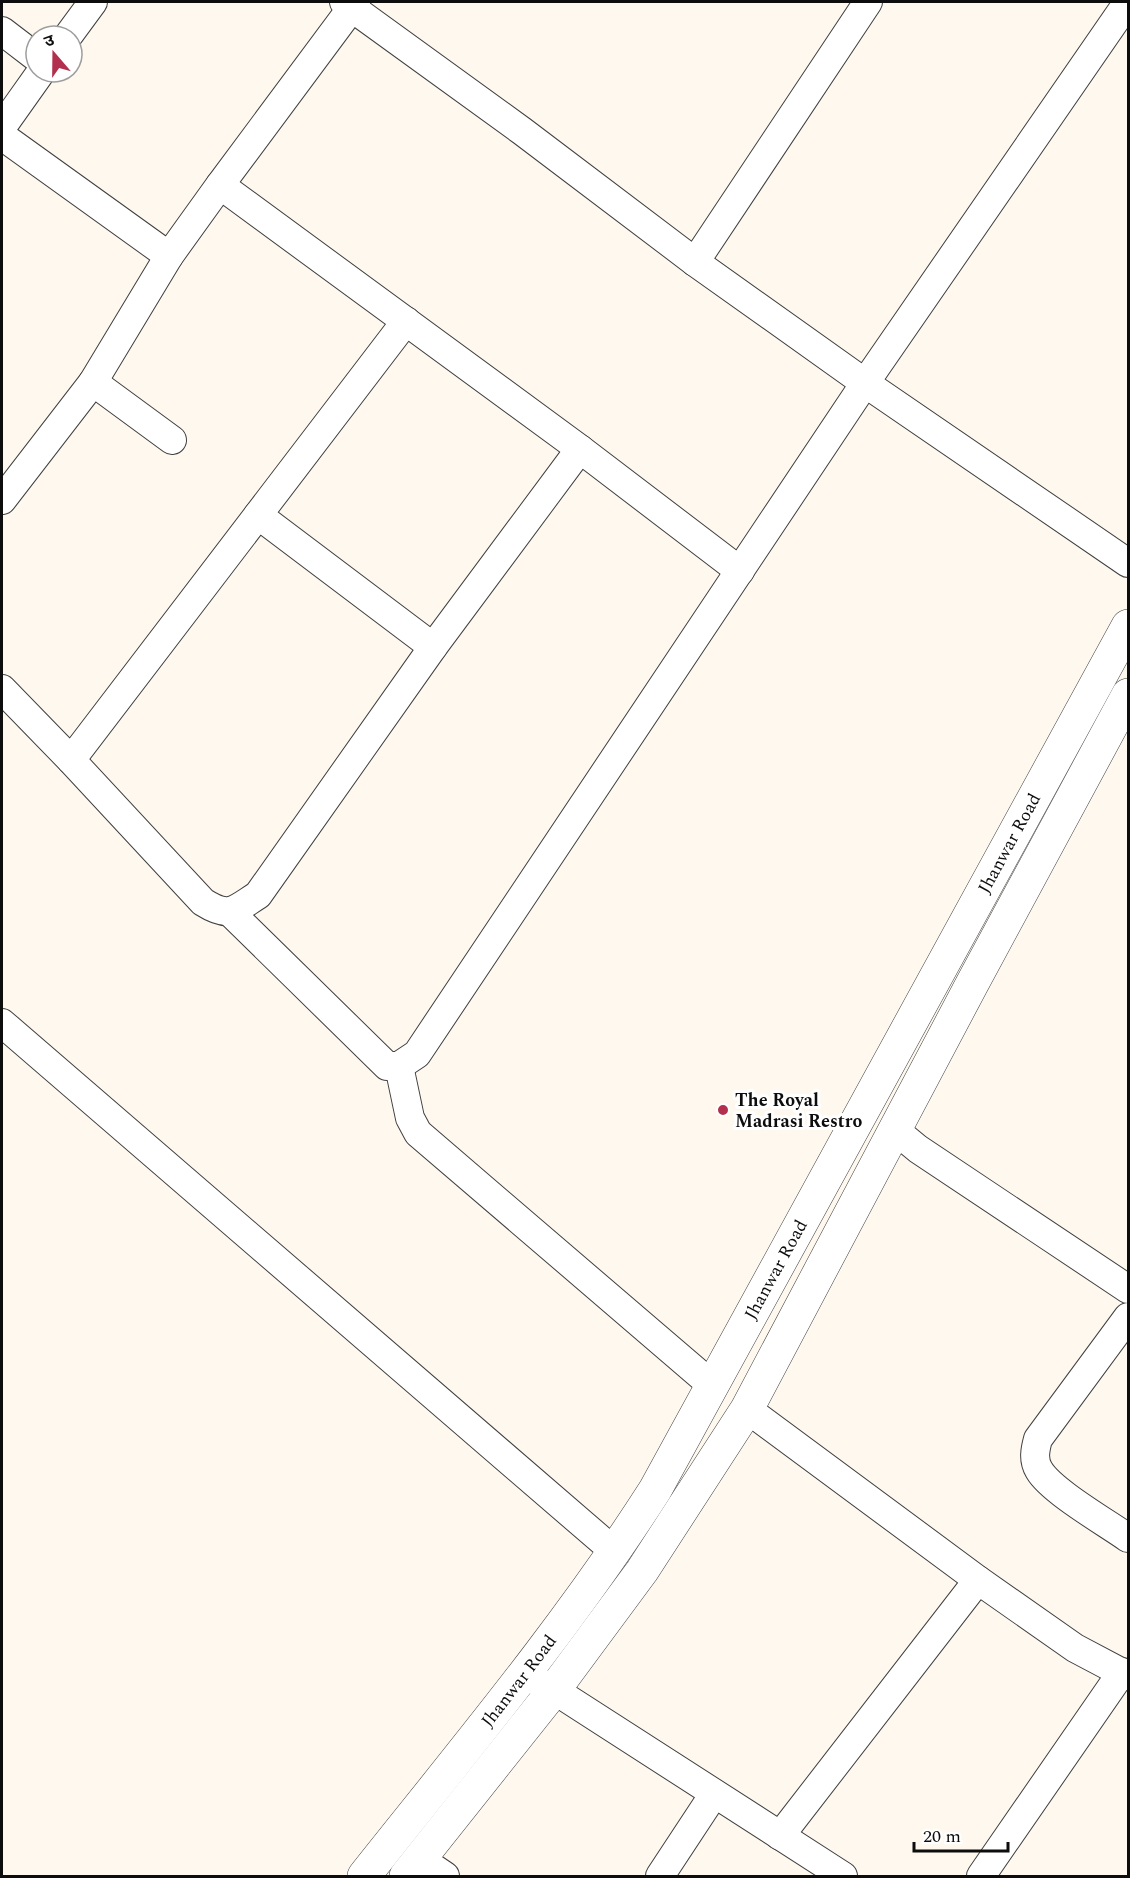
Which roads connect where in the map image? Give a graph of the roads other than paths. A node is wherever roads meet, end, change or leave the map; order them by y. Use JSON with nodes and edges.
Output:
{"nodes":[{"id":1,"x":93,"y":2,"type":"edge"},
{"id":2,"x":867,"y":2,"type":"edge"},
{"id":3,"x":1128,"y":2,"type":"edge"},
{"id":4,"x":350,"y":3,"type":"edge"},
{"id":5,"x":77,"y":24,"type":"edge"},
{"id":6,"x":2,"y":31,"type":"edge"},
{"id":7,"x":24,"y":48,"type":"edge"},
{"id":8,"x":32,"y":84,"type":"edge"},
{"id":9,"x":2,"y":127,"type":"edge"},
{"id":10,"x":2,"y":136,"type":"edge"},
{"id":11,"x":220,"y":185,"type":"junction"},
{"id":12,"x":169,"y":256,"type":"junction"},
{"id":13,"x":694,"y":262,"type":"junction"},
{"id":14,"x":406,"y":321,"type":"junction"},
{"id":15,"x":93,"y":382,"type":"junction"},
{"id":16,"x":866,"y":383,"type":"junction"},
{"id":17,"x":172,"y":440,"type":"dead end"},
{"id":18,"x":580,"y":449,"type":"junction"},
{"id":19,"x":2,"y":500,"type":"edge"},
{"id":20,"x":258,"y":515,"type":"junction"},
{"id":21,"x":1128,"y":563,"type":"edge"},
{"id":22,"x":740,"y":571,"type":"junction"},
{"id":23,"x":1128,"y":626,"type":"edge"},
{"id":24,"x":433,"y":647,"type":"junction"},
{"id":25,"x":2,"y":689,"type":"edge"},
{"id":26,"x":1128,"y":695,"type":"edge"},
{"id":27,"x":71,"y":760,"type":"junction"},
{"id":28,"x":230,"y":912,"type":"junction"},
{"id":29,"x":2,"y":1023,"type":"edge"},
{"id":30,"x":399,"y":1066,"type":"junction"},
{"id":31,"x":895,"y":1130,"type":"junction"},
{"id":32,"x":1128,"y":1289,"type":"edge"},
{"id":33,"x":1128,"y":1317,"type":"edge"},
{"id":34,"x":713,"y":1386,"type":"junction"},
{"id":35,"x":747,"y":1409,"type":"junction"},
{"id":36,"x":1128,"y":1538,"type":"edge"},
{"id":37,"x":615,"y":1552,"type":"junction"},
{"id":38,"x":978,"y":1580,"type":"junction"},
{"id":39,"x":523,"y":1674,"type":"junction"},
{"id":40,"x":1125,"y":1674,"type":"edge"},
{"id":41,"x":554,"y":1690,"type":"junction"},
{"id":42,"x":714,"y":1794,"type":"junction"},
{"id":43,"x":780,"y":1836,"type":"junction"},
{"id":44,"x":424,"y":1871,"type":"edge"},
{"id":45,"x":364,"y":1876,"type":"edge"},
{"id":46,"x":660,"y":1876,"type":"edge"},
{"id":47,"x":843,"y":1876,"type":"edge"},
{"id":48,"x":981,"y":1876,"type":"edge"}],
"edges":[{"from":1,"to":5,"type":"street"},
{"from":2,"to":13,"type":"street"},
{"from":3,"to":16,"type":"street"},
{"from":4,"to":11,"type":"street"},
{"from":4,"to":13,"type":"street"},
{"from":6,"to":7,"type":"street"},
{"from":8,"to":9,"type":"street"},
{"from":10,"to":12,"type":"street"},
{"from":11,"to":12,"type":"street"},
{"from":11,"to":14,"type":"street"},
{"from":12,"to":15,"type":"street"},
{"from":13,"to":16,"type":"street"},
{"from":14,"to":18,"type":"street"},
{"from":14,"to":20,"type":"street"},
{"from":15,"to":17,"type":"street"},
{"from":15,"to":19,"type":"street"},
{"from":16,"to":21,"type":"street"},
{"from":16,"to":22,"type":"street"},
{"from":18,"to":22,"type":"street"},
{"from":18,"to":24,"type":"street"},
{"from":20,"to":24,"type":"street"},
{"from":20,"to":27,"type":"street"},
{"from":22,"to":30,"type":"street"},
{"from":23,"to":34,"type":"street","name":"Jhanwar Road"},
{"from":24,"to":28,"type":"street"},
{"from":25,"to":27,"type":"street"},
{"from":26,"to":31,"type":"street","name":"Jhanwar Road"},
{"from":27,"to":28,"type":"street"},
{"from":28,"to":30,"type":"street"},
{"from":29,"to":37,"type":"street"},
{"from":30,"to":34,"type":"street"},
{"from":31,"to":32,"type":"street"},
{"from":31,"to":35,"type":"street","name":"Jhanwar Road"},
{"from":33,"to":36,"type":"street"},
{"from":34,"to":37,"type":"street","name":"Jhanwar Road"},
{"from":35,"to":38,"type":"street"},
{"from":35,"to":41,"type":"street","name":"Jhanwar Road"},
{"from":37,"to":39,"type":"street","name":"Jhanwar Road"},
{"from":38,"to":40,"type":"street"},
{"from":38,"to":43,"type":"street"},
{"from":39,"to":41,"type":"street"},
{"from":39,"to":45,"type":"street","name":"Jhanwar Road"},
{"from":40,"to":48,"type":"street"},
{"from":41,"to":42,"type":"street"},
{"from":41,"to":44,"type":"street","name":"Jhanwar Road"},
{"from":42,"to":43,"type":"street"},
{"from":42,"to":46,"type":"street"},
{"from":43,"to":47,"type":"street"}]}
